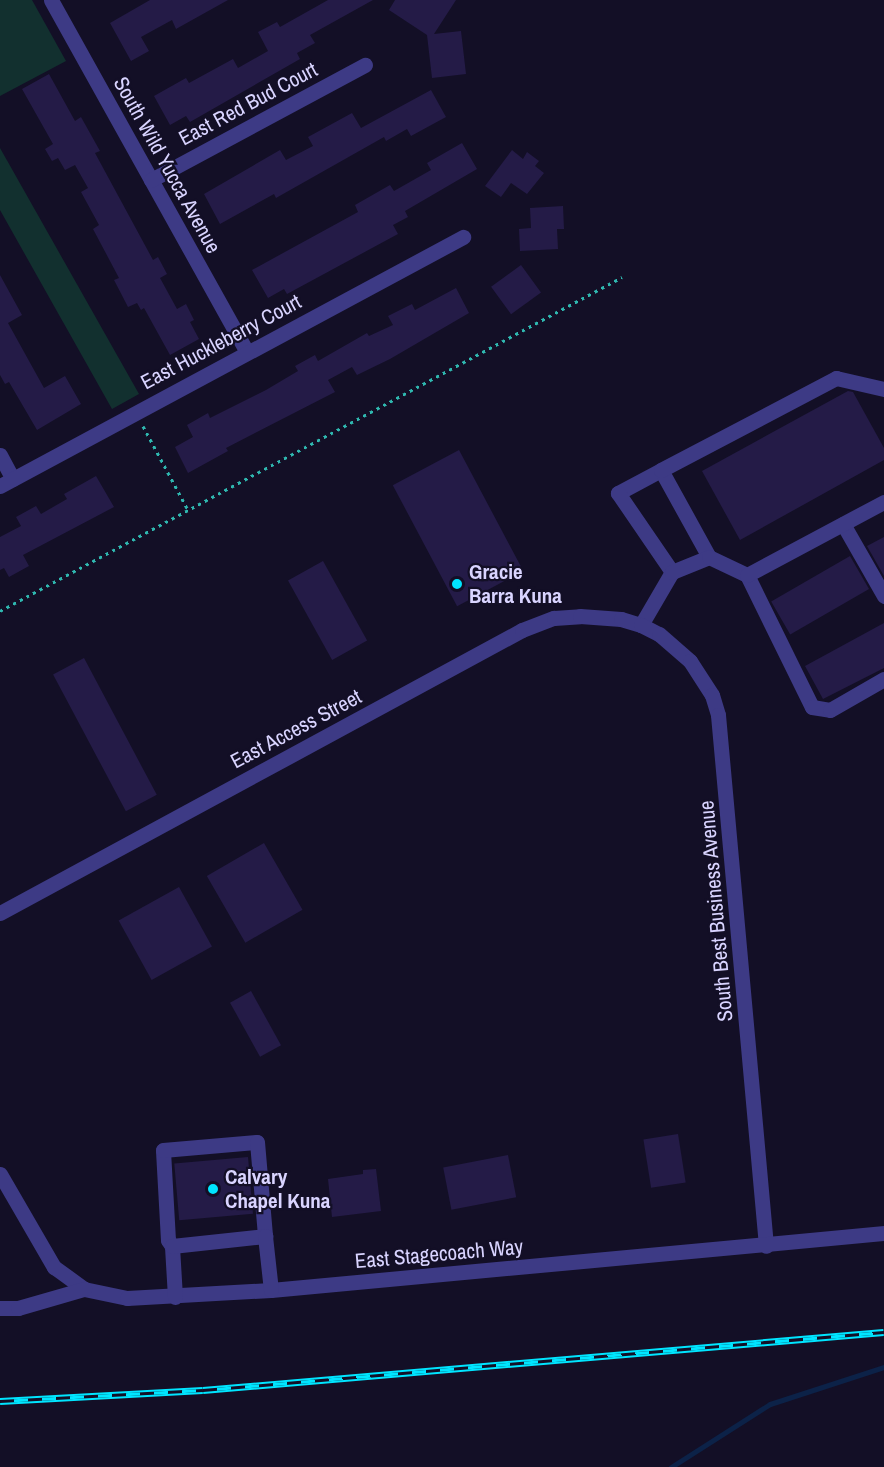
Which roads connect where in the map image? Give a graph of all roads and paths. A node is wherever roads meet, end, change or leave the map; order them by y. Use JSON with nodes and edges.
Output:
{"nodes":[{"id":1,"x":58,"y":2,"type":"edge"},
{"id":2,"x":365,"y":65,"type":"dead end"},
{"id":3,"x":151,"y":180,"type":"junction"},
{"id":4,"x":463,"y":237,"type":"dead end"},
{"id":5,"x":621,"y":277,"type":"dead end"},
{"id":6,"x":246,"y":351,"type":"junction"},
{"id":7,"x":884,"y":389,"type":"edge"},
{"id":8,"x":143,"y":426,"type":"dead end"},
{"id":9,"x":0,"y":455,"type":"edge"},
{"id":10,"x":661,"y":470,"type":"junction"},
{"id":11,"x":7,"y":483,"type":"edge"},
{"id":12,"x":884,"y":502,"type":"edge"},
{"id":13,"x":188,"y":510,"type":"junction"},
{"id":14,"x":843,"y":524,"type":"junction"},
{"id":15,"x":709,"y":557,"type":"junction"},
{"id":16,"x":672,"y":572,"type":"junction"},
{"id":17,"x":747,"y":575,"type":"junction"},
{"id":18,"x":884,"y":596,"type":"edge"},
{"id":19,"x":0,"y":611,"type":"edge"},
{"id":20,"x":621,"y":619,"type":"joint"},
{"id":21,"x":641,"y":625,"type":"junction"},
{"id":22,"x":884,"y":679,"type":"edge"},
{"id":23,"x":0,"y":913,"type":"edge"},
{"id":24,"x":0,"y":1174,"type":"edge"},
{"id":25,"x":884,"y":1233,"type":"edge"},
{"id":26,"x":265,"y":1236,"type":"junction"},
{"id":27,"x":172,"y":1246,"type":"junction"},
{"id":28,"x":766,"y":1246,"type":"junction"},
{"id":29,"x":84,"y":1289,"type":"junction"},
{"id":30,"x":272,"y":1290,"type":"junction"},
{"id":31,"x":175,"y":1297,"type":"junction"},
{"id":32,"x":0,"y":1308,"type":"edge"}],
"edges":[{"from":1,"to":3,"type":"street","name":"South Wild Yucca Avenue"},
{"from":2,"to":3,"type":"street","name":"East Red Bud Court"},
{"from":3,"to":6,"type":"street","name":"South Wild Yucca Avenue"},
{"from":4,"to":6,"type":"street","name":"East Huckleberry Court"},
{"from":5,"to":13,"type":"path"},
{"from":6,"to":11,"type":"street","name":"East Huckleberry Court"},
{"from":7,"to":10,"type":"street"},
{"from":8,"to":13,"type":"path"},
{"from":9,"to":11,"type":"street"},
{"from":10,"to":15,"type":"street"},
{"from":10,"to":16,"type":"street"},
{"from":12,"to":14,"type":"street"},
{"from":13,"to":19,"type":"path"},
{"from":14,"to":17,"type":"street"},
{"from":14,"to":18,"type":"street"},
{"from":15,"to":16,"type":"street"},
{"from":15,"to":17,"type":"street"},
{"from":16,"to":21,"type":"street"},
{"from":17,"to":22,"type":"street"},
{"from":20,"to":21,"type":"street","name":"South Best Business Avenue"},
{"from":20,"to":23,"type":"street","name":"East Access Street"},
{"from":21,"to":28,"type":"street","name":"South Best Business Avenue"},
{"from":24,"to":29,"type":"street"},
{"from":25,"to":28,"type":"street","name":"East Stagecoach Way"},
{"from":26,"to":27,"type":"street"},
{"from":26,"to":27,"type":"street"},
{"from":26,"to":30,"type":"street"},
{"from":27,"to":31,"type":"street"},
{"from":28,"to":30,"type":"street","name":"East Stagecoach Way"},
{"from":29,"to":31,"type":"street","name":"East Stagecoach Way"},
{"from":29,"to":32,"type":"street","name":"East Stagecoach Way"},
{"from":30,"to":31,"type":"street","name":"East Stagecoach Way"}]}
